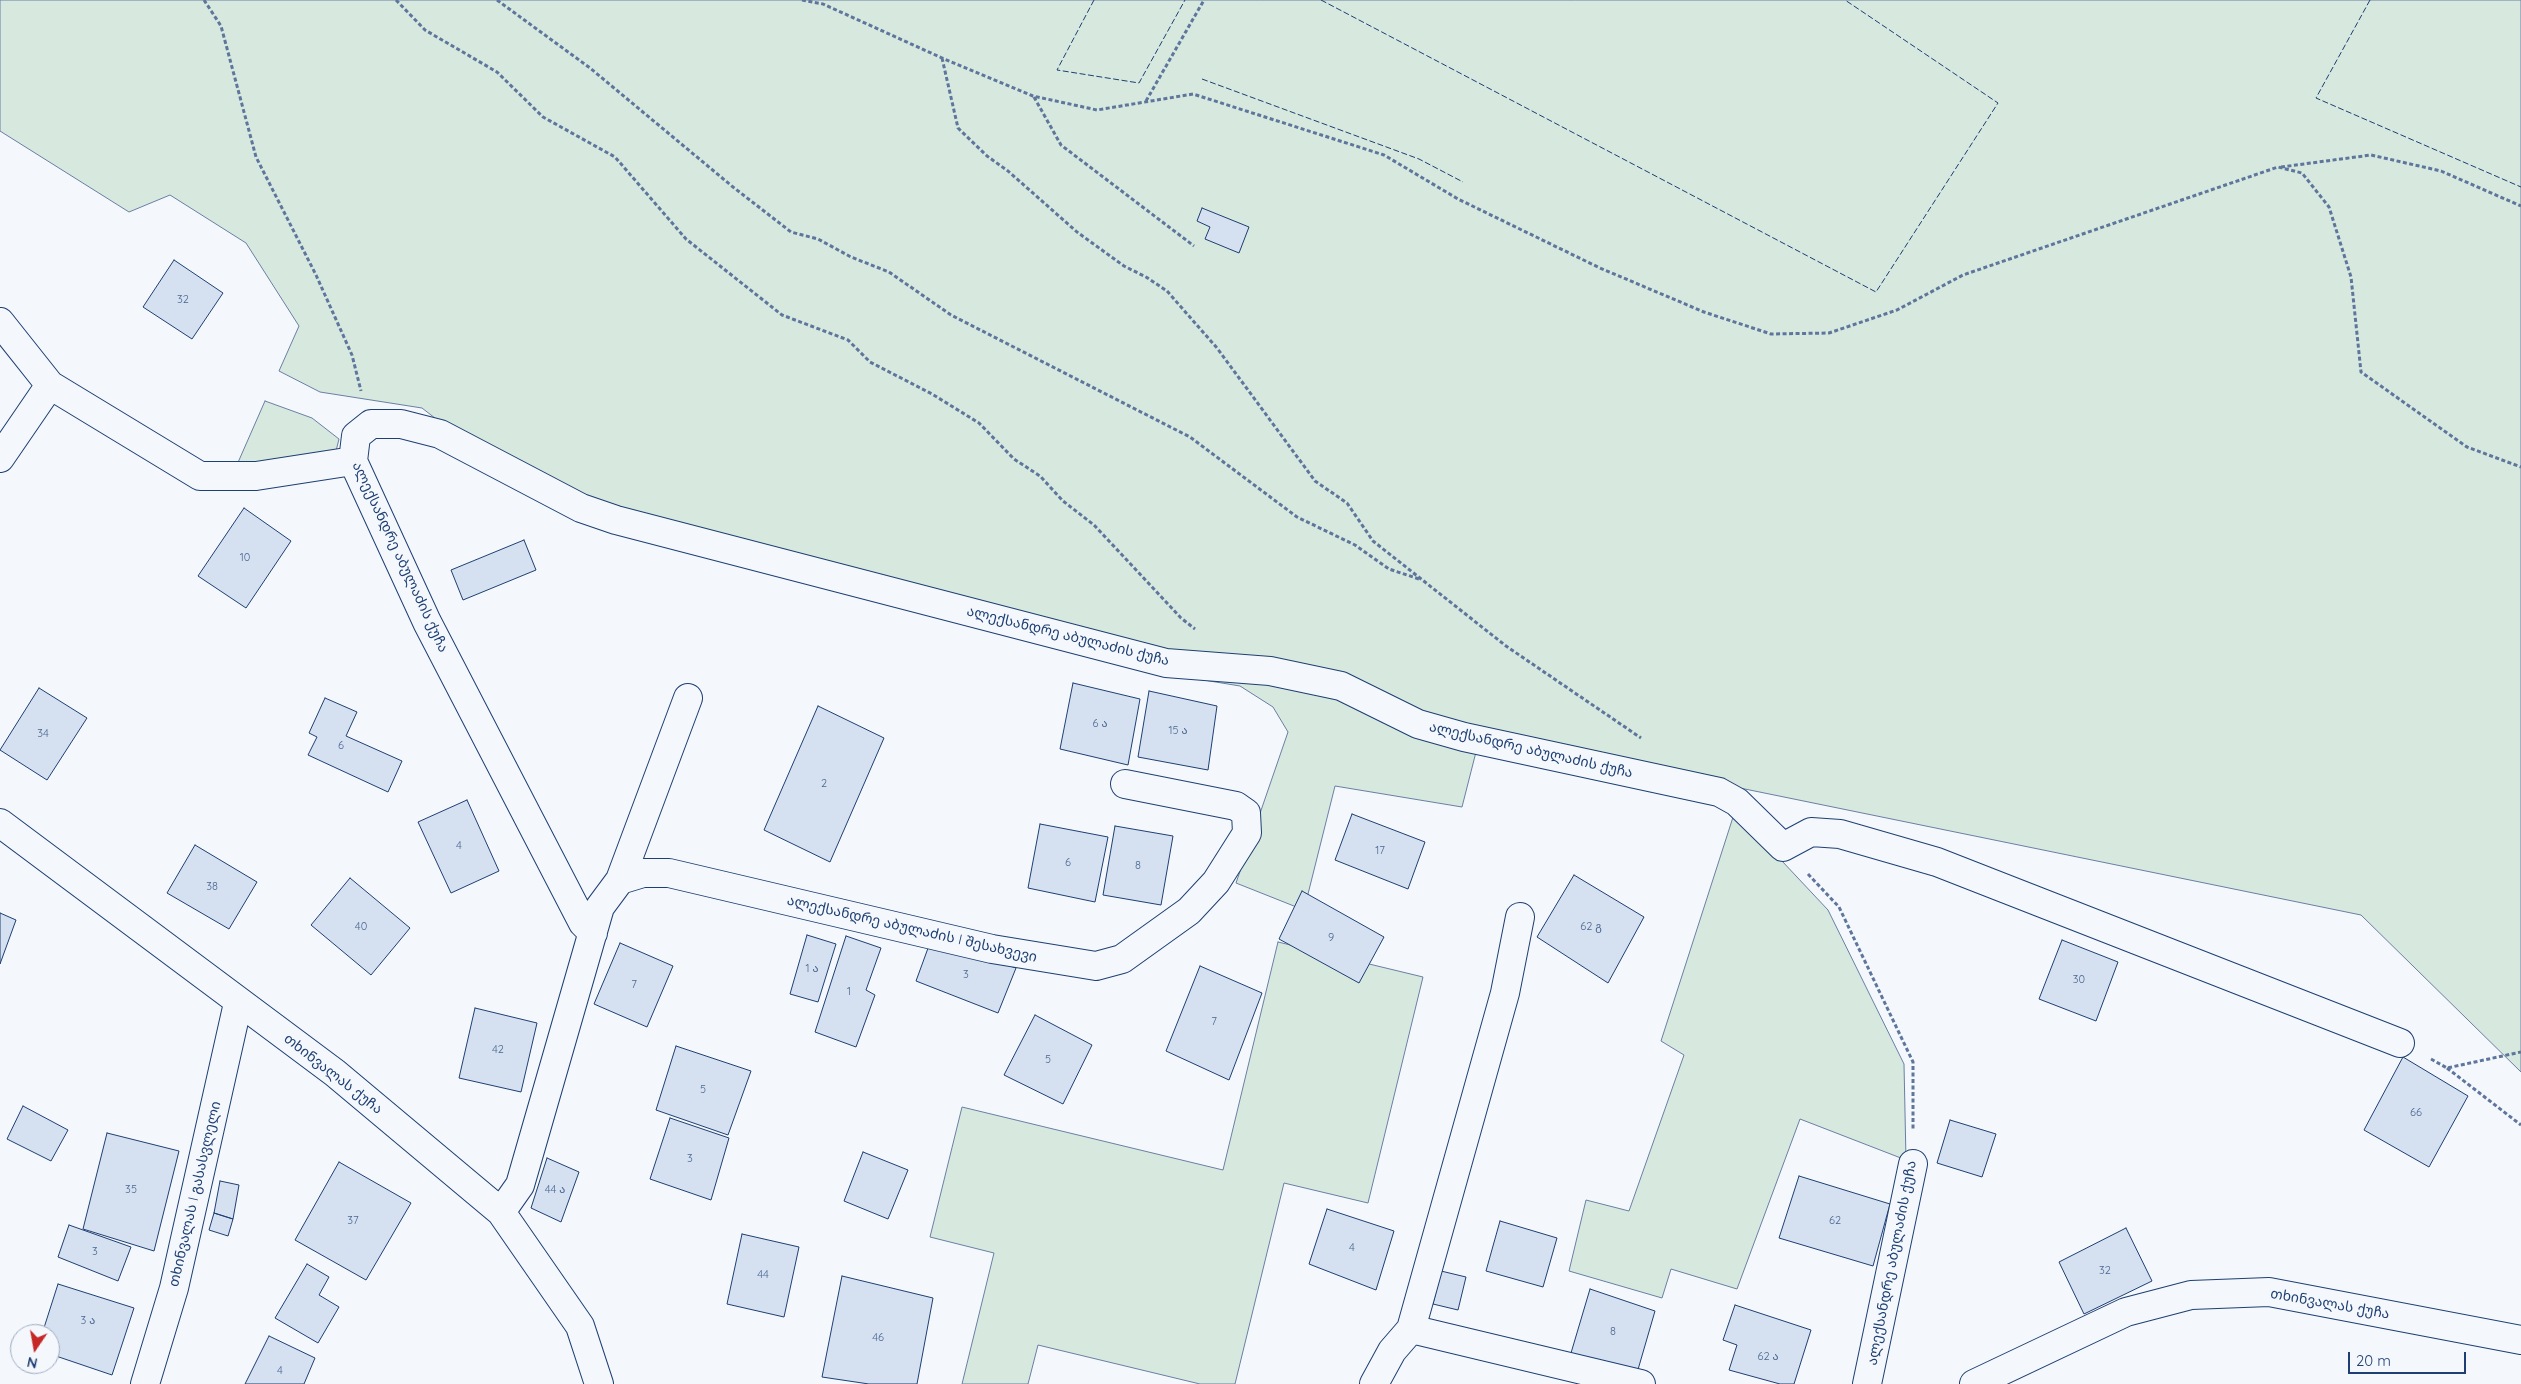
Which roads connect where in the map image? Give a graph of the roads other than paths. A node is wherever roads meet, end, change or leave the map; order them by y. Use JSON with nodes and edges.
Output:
{"nodes":[{"id":1,"x":0,"y":322,"type":"edge"},
{"id":2,"x":50,"y":385,"type":"junction"},
{"id":3,"x":354,"y":448,"type":"junction"},
{"id":4,"x":0,"y":458,"type":"edge"},
{"id":5,"x":688,"y":698,"type":"dead end"},
{"id":6,"x":1125,"y":784,"type":"dead end"},
{"id":7,"x":0,"y":823,"type":"edge"},
{"id":8,"x":620,"y":880,"type":"junction"},
{"id":9,"x":1520,"y":917,"type":"dead end"},
{"id":10,"x":593,"y":933,"type":"junction"},
{"id":11,"x":238,"y":1003,"type":"junction"},
{"id":12,"x":2400,"y":1043,"type":"road end"},
{"id":13,"x":1913,"y":1164,"type":"road end"},
{"id":14,"x":501,"y":1212,"type":"junction"},
{"id":15,"x":1411,"y":1328,"type":"junction"},
{"id":16,"x":2521,"y":1340,"type":"edge"},
{"id":17,"x":145,"y":1384,"type":"edge"},
{"id":18,"x":599,"y":1384,"type":"edge"},
{"id":19,"x":1374,"y":1384,"type":"edge"},
{"id":20,"x":1641,"y":1384,"type":"edge"},
{"id":21,"x":1867,"y":1384,"type":"edge"},
{"id":22,"x":1974,"y":1384,"type":"edge"}],
"edges":[{"from":1,"to":2,"type":"street"},
{"from":2,"to":3,"type":"street"},
{"from":2,"to":4,"type":"street"},
{"from":3,"to":10,"type":"street","name":"ალექსანდრე აბულაძის ქუჩა"},
{"from":3,"to":12,"type":"street","name":"ალექსანდრე აბულაძის ქუჩა"},
{"from":5,"to":8,"type":"street"},
{"from":6,"to":8,"type":"street","name":"ალექსანდრე აბულაძის I შესახვევი"},
{"from":7,"to":11,"type":"street","name":"თხინვალას ქუჩა"},
{"from":8,"to":10,"type":"street"},
{"from":9,"to":15,"type":"street"},
{"from":10,"to":14,"type":"street"},
{"from":11,"to":14,"type":"street","name":"თხინვალას ქუჩა"},
{"from":11,"to":17,"type":"street","name":"თხინვალას I გასასვლელი"},
{"from":13,"to":21,"type":"street","name":"ალექსანდრე აბულაძის ქუჩა"},
{"from":14,"to":18,"type":"street","name":"თხინვალას ქუჩა"},
{"from":15,"to":19,"type":"street"},
{"from":15,"to":20,"type":"street"},
{"from":16,"to":22,"type":"street","name":"თხინვალას ქუჩა"}]}
